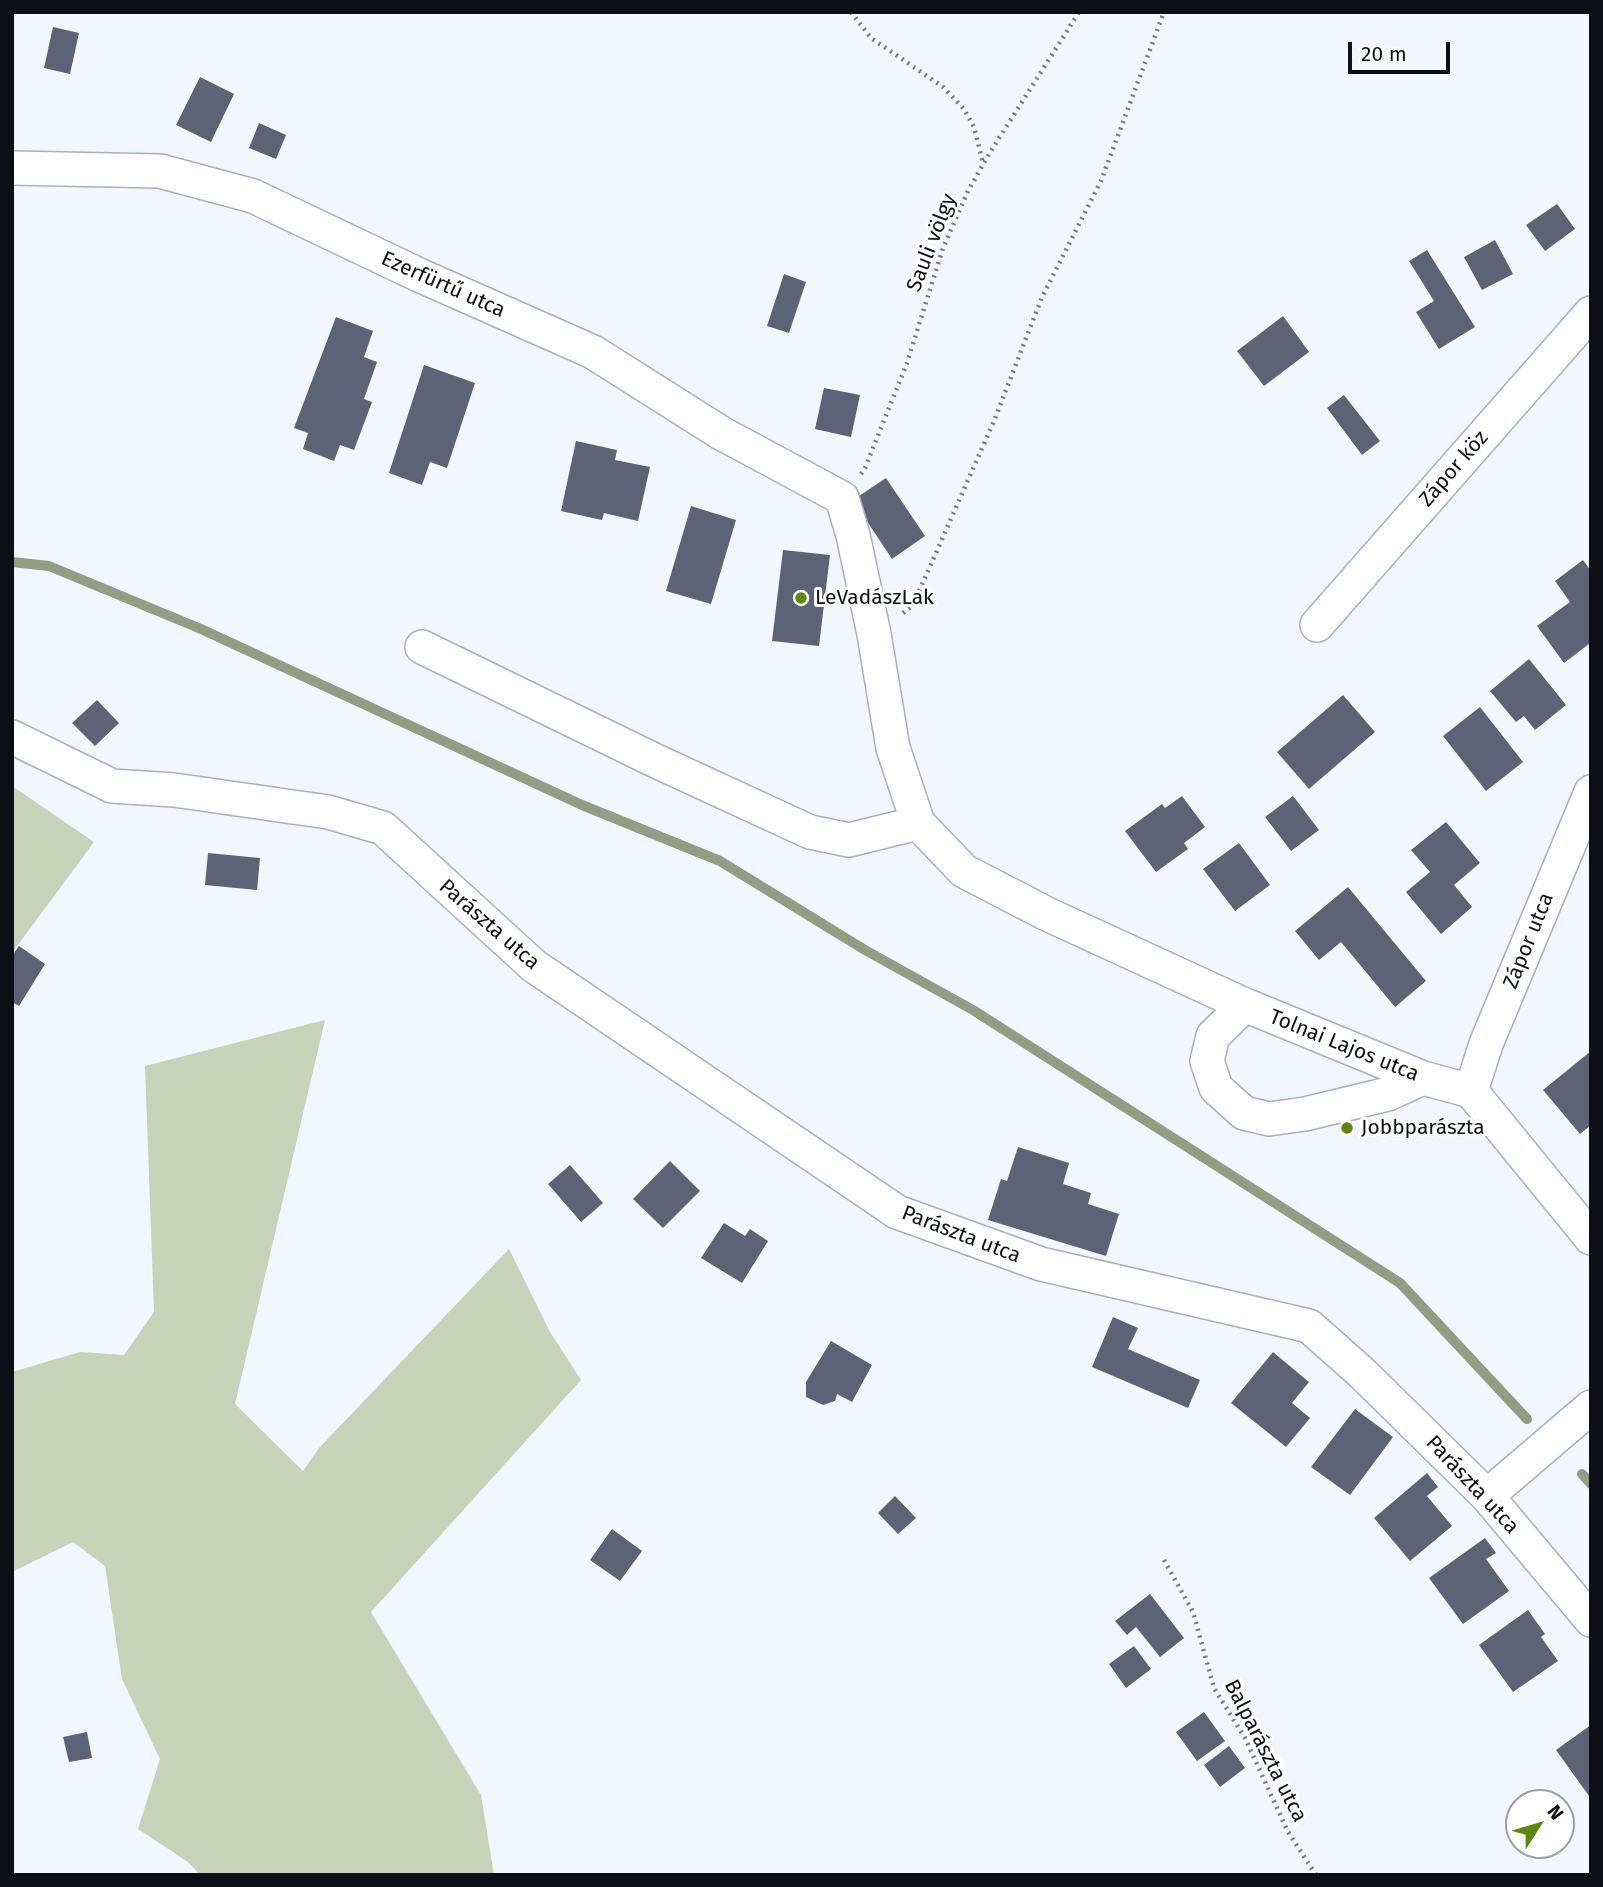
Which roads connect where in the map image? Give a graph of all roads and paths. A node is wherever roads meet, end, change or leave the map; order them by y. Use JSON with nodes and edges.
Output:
{"nodes":[{"id":1,"x":851,"y":12,"type":"edge"},
{"id":2,"x":1079,"y":12,"type":"edge"},
{"id":3,"x":1164,"y":12,"type":"edge"},
{"id":4,"x":983,"y":163,"type":"junction"},
{"id":5,"x":12,"y":167,"type":"edge"},
{"id":6,"x":1591,"y":313,"type":"edge"},
{"id":7,"x":842,"y":498,"type":"junction"},
{"id":8,"x":1318,"y":625,"type":"dead end"},
{"id":9,"x":874,"y":634,"type":"junction"},
{"id":10,"x":422,"y":647,"type":"dead end"},
{"id":11,"x":12,"y":737,"type":"edge"},
{"id":12,"x":1591,"y":792,"type":"edge"},
{"id":13,"x":918,"y":823,"type":"junction"},
{"id":14,"x":1245,"y":1005,"type":"junction"},
{"id":15,"x":1423,"y":1078,"type":"junction"},
{"id":16,"x":1471,"y":1091,"type":"junction"},
{"id":17,"x":1591,"y":1238,"type":"edge"},
{"id":18,"x":1591,"y":1408,"type":"edge"},
{"id":19,"x":1488,"y":1496,"type":"junction"},
{"id":20,"x":1164,"y":1560,"type":"dead end"},
{"id":21,"x":1591,"y":1620,"type":"edge"},
{"id":22,"x":1316,"y":1875,"type":"edge"}],
"edges":[{"from":1,"to":4,"type":"path"},
{"from":2,"to":4,"type":"path","name":"Sauli völgy"},
{"from":3,"to":9,"type":"path"},
{"from":4,"to":7,"type":"path","name":"Sauli völgy"},
{"from":5,"to":7,"type":"street","name":"Ezerfürtű utca"},
{"from":6,"to":8,"type":"street","name":"Zápor köz"},
{"from":7,"to":9,"type":"street"},
{"from":9,"to":13,"type":"street"},
{"from":10,"to":13,"type":"street"},
{"from":11,"to":19,"type":"street","name":"Parászta utca"},
{"from":12,"to":16,"type":"street","name":"Zápor utca"},
{"from":13,"to":14,"type":"street","name":"Tolnai Lajos utca"},
{"from":14,"to":15,"type":"street","name":"Tolnai Lajos utca"},
{"from":14,"to":15,"type":"street"},
{"from":15,"to":16,"type":"street","name":"Tolnai Lajos utca"},
{"from":16,"to":17,"type":"street"},
{"from":18,"to":19,"type":"street"},
{"from":19,"to":21,"type":"street","name":"Parászta utca"},
{"from":20,"to":22,"type":"path","name":"Balparászta utca"}]}
